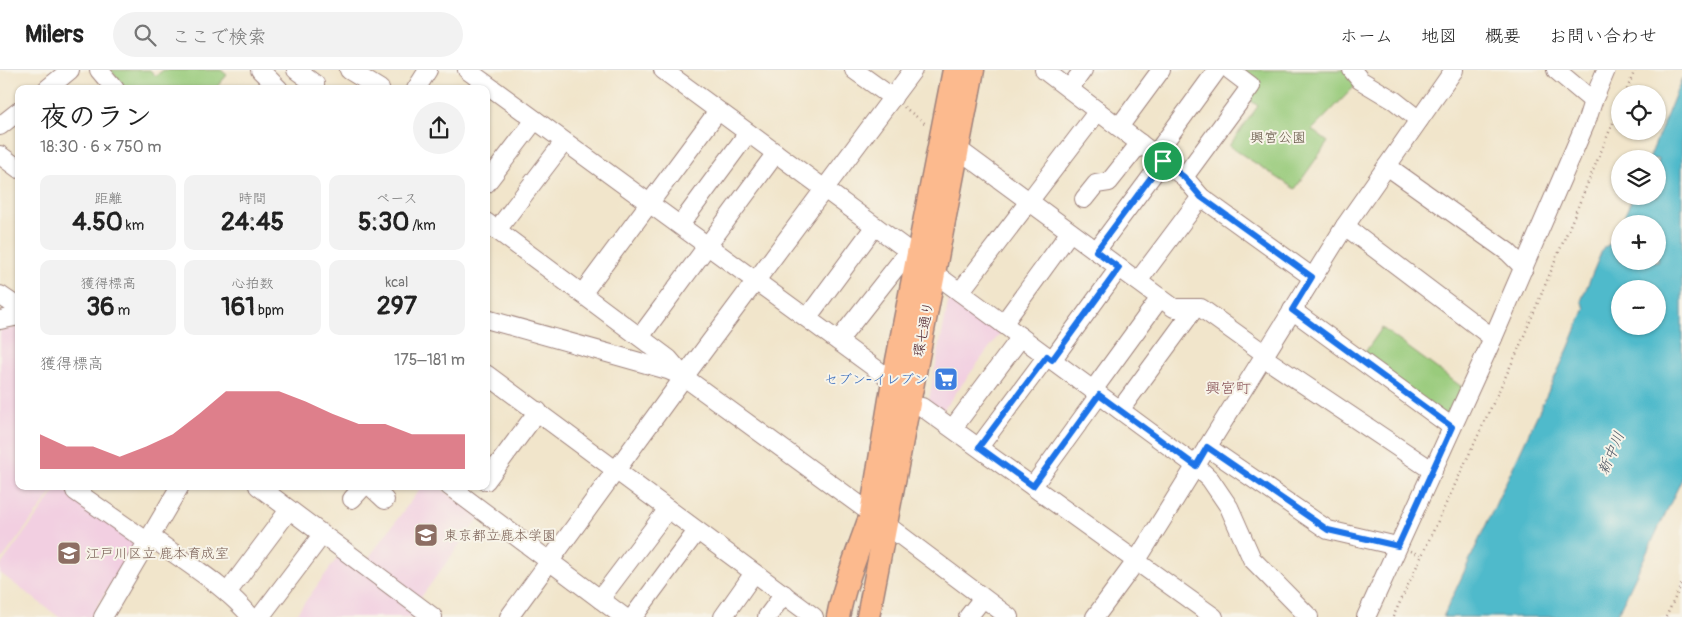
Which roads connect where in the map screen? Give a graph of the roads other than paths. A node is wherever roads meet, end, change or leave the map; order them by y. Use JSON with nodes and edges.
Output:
{"nodes":[{"id":1,"x":70,"y":70,"type":"edge"},
{"id":2,"x":99,"y":70,"type":"edge"},
{"id":3,"x":260,"y":70,"type":"edge"},
{"id":4,"x":296,"y":70,"type":"edge"},
{"id":5,"x":349,"y":70,"type":"edge"},
{"id":6,"x":428,"y":70,"type":"edge"},
{"id":7,"x":467,"y":70,"type":"edge"},
{"id":8,"x":662,"y":70,"type":"edge"},
{"id":9,"x":855,"y":70,"type":"edge"},
{"id":10,"x":914,"y":70,"type":"edge"},
{"id":11,"x":954,"y":70,"type":"edge"},
{"id":12,"x":973,"y":70,"type":"edge"},
{"id":13,"x":1044,"y":70,"type":"edge"},
{"id":14,"x":1083,"y":70,"type":"edge"},
{"id":15,"x":1161,"y":70,"type":"edge"},
{"id":16,"x":1217,"y":70,"type":"edge"},
{"id":17,"x":1230,"y":70,"type":"edge"},
{"id":18,"x":1352,"y":70,"type":"edge"},
{"id":19,"x":1454,"y":70,"type":"edge"},
{"id":20,"x":1556,"y":70,"type":"edge"},
{"id":21,"x":1606,"y":70,"type":"edge"},
{"id":22,"x":52,"y":85,"type":"edge"},
{"id":23,"x":112,"y":85,"type":"edge"},
{"id":24,"x":275,"y":85,"type":"edge"},
{"id":25,"x":315,"y":85,"type":"edge"},
{"id":26,"x":373,"y":85,"type":"edge"},
{"id":27,"x":419,"y":85,"type":"edge"},
{"id":28,"x":487,"y":85,"type":"edge"},
{"id":29,"x":490,"y":87,"type":"edge"},
{"id":30,"x":1069,"y":89,"type":"junction"},
{"id":31,"x":893,"y":98,"type":"junction"},
{"id":32,"x":1593,"y":101,"type":"junction"},
{"id":33,"x":718,"y":111,"type":"junction"},
{"id":34,"x":1098,"y":111,"type":"junction"},
{"id":35,"x":15,"y":114,"type":"edge"},
{"id":36,"x":535,"y":120,"type":"junction"},
{"id":37,"x":1419,"y":120,"type":"junction"},
{"id":38,"x":0,"y":126,"type":"edge"},
{"id":39,"x":1119,"y":127,"type":"junction"},
{"id":40,"x":748,"y":133,"type":"junction"},
{"id":41,"x":564,"y":142,"type":"junction"},
{"id":42,"x":950,"y":143,"type":"junction"},
{"id":43,"x":1140,"y":143,"type":"junction"},
{"id":44,"x":776,"y":153,"type":"junction"},
{"id":45,"x":0,"y":155,"type":"edge"},
{"id":46,"x":1159,"y":158,"type":"junction"},
{"id":47,"x":15,"y":166,"type":"edge"},
{"id":48,"x":1387,"y":166,"type":"junction"},
{"id":49,"x":1184,"y":177,"type":"junction"},
{"id":50,"x":490,"y":179,"type":"edge"},
{"id":51,"x":825,"y":189,"type":"junction"},
{"id":52,"x":1201,"y":197,"type":"junction"},
{"id":53,"x":1084,"y":199,"type":"dead end"},
{"id":54,"x":1029,"y":202,"type":"junction"},
{"id":55,"x":651,"y":203,"type":"junction"},
{"id":56,"x":680,"y":225,"type":"junction"},
{"id":57,"x":492,"y":226,"type":"edge"},
{"id":58,"x":875,"y":226,"type":"junction"},
{"id":59,"x":1345,"y":226,"type":"junction"},
{"id":60,"x":1070,"y":232,"type":"junction"},
{"id":61,"x":708,"y":245,"type":"junction"},
{"id":62,"x":1096,"y":251,"type":"junction"},
{"id":63,"x":913,"y":254,"type":"junction"},
{"id":64,"x":1119,"y":268,"type":"junction"},
{"id":65,"x":1524,"y":268,"type":"junction"},
{"id":66,"x":934,"y":273,"type":"junction"},
{"id":67,"x":1312,"y":277,"type":"junction"},
{"id":68,"x":756,"y":281,"type":"junction"},
{"id":69,"x":1138,"y":281,"type":"junction"},
{"id":70,"x":960,"y":292,"type":"junction"},
{"id":71,"x":582,"y":294,"type":"junction"},
{"id":72,"x":0,"y":295,"type":"edge"},
{"id":73,"x":1160,"y":298,"type":"junction"},
{"id":74,"x":15,"y":305,"type":"edge"},
{"id":75,"x":1195,"y":308,"type":"junction"},
{"id":76,"x":1292,"y":310,"type":"junction"},
{"id":77,"x":15,"y":317,"type":"edge"},
{"id":78,"x":807,"y":318,"type":"junction"},
{"id":79,"x":490,"y":319,"type":"edge"},
{"id":80,"x":0,"y":320,"type":"edge"},
{"id":81,"x":1003,"y":324,"type":"junction"},
{"id":82,"x":1021,"y":337,"type":"junction"},
{"id":83,"x":640,"y":338,"type":"junction"},
{"id":84,"x":1493,"y":338,"type":"junction"},
{"id":85,"x":838,"y":341,"type":"junction"},
{"id":86,"x":1264,"y":356,"type":"junction"},
{"id":87,"x":1050,"y":358,"type":"junction"},
{"id":88,"x":883,"y":374,"type":"dead end"},
{"id":89,"x":490,"y":377,"type":"edge"},
{"id":90,"x":684,"y":377,"type":"junction"},
{"id":91,"x":1096,"y":392,"type":"junction"},
{"id":92,"x":922,"y":406,"type":"dead end"},
{"id":93,"x":1120,"y":410,"type":"junction"},
{"id":94,"x":538,"y":411,"type":"junction"},
{"id":95,"x":1452,"y":427,"type":"junction"},
{"id":96,"x":952,"y":428,"type":"junction"},
{"id":97,"x":979,"y":447,"type":"junction"},
{"id":98,"x":1207,"y":447,"type":"junction"},
{"id":99,"x":1196,"y":466,"type":"junction"},
{"id":100,"x":617,"y":471,"type":"junction"},
{"id":101,"x":1433,"y":471,"type":"junction"},
{"id":102,"x":490,"y":476,"type":"edge"},
{"id":103,"x":1033,"y":486,"type":"junction"},
{"id":104,"x":75,"y":490,"type":"dead end"},
{"id":105,"x":178,"y":490,"type":"edge"},
{"id":106,"x":263,"y":490,"type":"edge"},
{"id":107,"x":374,"y":490,"type":"edge"},
{"id":108,"x":454,"y":490,"type":"edge"},
{"id":109,"x":479,"y":490,"type":"edge"},
{"id":110,"x":385,"y":500,"type":"dead end"},
{"id":111,"x":471,"y":502,"type":"junction"},
{"id":112,"x":668,"y":509,"type":"junction"},
{"id":113,"x":289,"y":510,"type":"junction"},
{"id":114,"x":879,"y":519,"type":"junction"},
{"id":115,"x":697,"y":531,"type":"junction"},
{"id":116,"x":322,"y":535,"type":"junction"},
{"id":117,"x":149,"y":539,"type":"junction"},
{"id":118,"x":1398,"y":546,"type":"junction"},
{"id":119,"x":1137,"y":560,"type":"junction"},
{"id":120,"x":549,"y":562,"type":"junction"},
{"id":121,"x":754,"y":573,"type":"junction"},
{"id":122,"x":227,"y":593,"type":"junction"},
{"id":123,"x":784,"y":594,"type":"junction"},
{"id":124,"x":983,"y":598,"type":"junction"},
{"id":125,"x":600,"y":599,"type":"junction"},
{"id":126,"x":111,"y":613,"type":"edge"},
{"id":127,"x":251,"y":617,"type":"edge"},
{"id":128,"x":260,"y":617,"type":"edge"},
{"id":129,"x":433,"y":617,"type":"edge"},
{"id":130,"x":509,"y":617,"type":"edge"},
{"id":131,"x":624,"y":617,"type":"edge"},
{"id":132,"x":633,"y":617,"type":"edge"},
{"id":133,"x":723,"y":617,"type":"edge"},
{"id":134,"x":766,"y":617,"type":"edge"},
{"id":135,"x":814,"y":617,"type":"edge"},
{"id":136,"x":838,"y":617,"type":"edge"},
{"id":137,"x":853,"y":617,"type":"edge"},
{"id":138,"x":868,"y":617,"type":"edge"},
{"id":139,"x":881,"y":617,"type":"edge"},
{"id":140,"x":968,"y":617,"type":"edge"},
{"id":141,"x":1009,"y":617,"type":"edge"},
{"id":142,"x":1095,"y":617,"type":"edge"},
{"id":143,"x":1214,"y":617,"type":"edge"},
{"id":144,"x":1309,"y":617,"type":"edge"},
{"id":145,"x":1366,"y":617,"type":"edge"}],
"edges":[{"from":1,"to":22,"type":"street"},
{"from":2,"to":23,"type":"street"},
{"from":3,"to":24,"type":"street"},
{"from":4,"to":25,"type":"street"},
{"from":5,"to":26,"type":"street"},
{"from":6,"to":27,"type":"street"},
{"from":7,"to":28,"type":"street"},
{"from":8,"to":33,"type":"street"},
{"from":9,"to":31,"type":"street"},
{"from":10,"to":31,"type":"street"},
{"from":11,"to":42,"type":"main road","name":"環七通り"},
{"from":12,"to":42,"type":"main road","name":"環七通り"},
{"from":13,"to":30,"type":"street"},
{"from":14,"to":30,"type":"street"},
{"from":15,"to":39,"type":"street"},
{"from":16,"to":46,"type":"street"},
{"from":17,"to":49,"type":"street"},
{"from":18,"to":37,"type":"street"},
{"from":19,"to":37,"type":"street"},
{"from":20,"to":32,"type":"street"},
{"from":21,"to":32,"type":"street"},
{"from":29,"to":36,"type":"street"},
{"from":30,"to":34,"type":"street"},
{"from":31,"to":51,"type":"street"},
{"from":32,"to":65,"type":"street"},
{"from":33,"to":40,"type":"street"},
{"from":33,"to":55,"type":"street"},
{"from":34,"to":39,"type":"street"},
{"from":34,"to":54,"type":"street"},
{"from":35,"to":38,"type":"street"},
{"from":36,"to":41,"type":"street"},
{"from":36,"to":50,"type":"street"},
{"from":37,"to":48,"type":"street"},
{"from":39,"to":43,"type":"street"},
{"from":40,"to":44,"type":"street"},
{"from":40,"to":56,"type":"street"},
{"from":41,"to":55,"type":"street"},
{"from":41,"to":57,"type":"street"},
{"from":42,"to":54,"type":"street"},
{"from":42,"to":63,"type":"main road","name":"環七通り"},
{"from":42,"to":66,"type":"main road","name":"環七通り"},
{"from":43,"to":46,"type":"street"},
{"from":43,"to":53,"type":"street"},
{"from":44,"to":51,"type":"street"},
{"from":44,"to":61,"type":"street"},
{"from":45,"to":47,"type":"street"},
{"from":46,"to":49,"type":"street"},
{"from":46,"to":62,"type":"street"},
{"from":48,"to":59,"type":"street"},
{"from":48,"to":65,"type":"street"},
{"from":49,"to":52,"type":"street"},
{"from":51,"to":58,"type":"street"},
{"from":51,"to":68,"type":"street"},
{"from":52,"to":67,"type":"street"},
{"from":52,"to":69,"type":"street"},
{"from":54,"to":60,"type":"street"},
{"from":54,"to":70,"type":"street"},
{"from":55,"to":56,"type":"street"},
{"from":55,"to":71,"type":"street"},
{"from":56,"to":61,"type":"street"},
{"from":57,"to":71,"type":"street"},
{"from":58,"to":63,"type":"street"},
{"from":58,"to":78,"type":"street"},
{"from":59,"to":67,"type":"street"},
{"from":59,"to":84,"type":"street"},
{"from":60,"to":62,"type":"street"},
{"from":60,"to":81,"type":"street"},
{"from":61,"to":68,"type":"street"},
{"from":61,"to":83,"type":"street"},
{"from":62,"to":64,"type":"street"},
{"from":63,"to":85,"type":"street"},
{"from":63,"to":114,"type":"main road","name":"環七通り"},
{"from":64,"to":69,"type":"street"},
{"from":64,"to":87,"type":"street"},
{"from":65,"to":84,"type":"street"},
{"from":66,"to":70,"type":"street"},
{"from":66,"to":114,"type":"main road","name":"環七通り"},
{"from":67,"to":76,"type":"street"},
{"from":68,"to":78,"type":"street"},
{"from":68,"to":90,"type":"street"},
{"from":69,"to":73,"type":"street"},
{"from":70,"to":81,"type":"street"},
{"from":71,"to":83,"type":"street"},
{"from":72,"to":74,"type":"street"},
{"from":73,"to":75,"type":"street"},
{"from":73,"to":91,"type":"street"},
{"from":75,"to":86,"type":"street"},
{"from":75,"to":93,"type":"street"},
{"from":76,"to":86,"type":"street"},
{"from":76,"to":95,"type":"street"},
{"from":77,"to":80,"type":"street"},
{"from":78,"to":85,"type":"street"},
{"from":79,"to":90,"type":"street"},
{"from":81,"to":82,"type":"street"},
{"from":82,"to":87,"type":"street"},
{"from":82,"to":96,"type":"street"},
{"from":83,"to":90,"type":"street"},
{"from":84,"to":95,"type":"street"},
{"from":85,"to":88,"type":"street"},
{"from":86,"to":98,"type":"street"},
{"from":86,"to":101,"type":"street"},
{"from":87,"to":91,"type":"street"},
{"from":87,"to":97,"type":"street"},
{"from":89,"to":94,"type":"street"},
{"from":90,"to":100,"type":"street"},
{"from":90,"to":114,"type":"street"},
{"from":91,"to":93,"type":"street"},
{"from":91,"to":103,"type":"street"},
{"from":92,"to":96,"type":"street"},
{"from":93,"to":99,"type":"street"},
{"from":94,"to":100,"type":"street"},
{"from":94,"to":102,"type":"street"},
{"from":95,"to":101,"type":"street"},
{"from":96,"to":97,"type":"street"},
{"from":97,"to":103,"type":"street"},
{"from":98,"to":99,"type":"street"},
{"from":98,"to":118,"type":"street"},
{"from":99,"to":119,"type":"street"},
{"from":99,"to":144,"type":"street"},
{"from":100,"to":112,"type":"street"},
{"from":100,"to":120,"type":"street"},
{"from":101,"to":118,"type":"street"},
{"from":103,"to":119,"type":"street"},
{"from":104,"to":117,"type":"street"},
{"from":105,"to":117,"type":"street"},
{"from":106,"to":113,"type":"street"},
{"from":107,"to":110,"type":"street"},
{"from":108,"to":111,"type":"street"},
{"from":109,"to":111,"type":"street"},
{"from":111,"to":120,"type":"street"},
{"from":112,"to":115,"type":"street"},
{"from":112,"to":125,"type":"street"},
{"from":113,"to":116,"type":"street"},
{"from":113,"to":122,"type":"street"},
{"from":114,"to":124,"type":"street"},
{"from":114,"to":136,"type":"main road"},
{"from":114,"to":137,"type":"main road","name":"環七通り"},
{"from":114,"to":138,"type":"main road","name":"環七通り"},
{"from":114,"to":139,"type":"main road"},
{"from":115,"to":121,"type":"street"},
{"from":115,"to":132,"type":"street"},
{"from":116,"to":128,"type":"street"},
{"from":116,"to":129,"type":"street"},
{"from":117,"to":122,"type":"street"},
{"from":117,"to":126,"type":"street"},
{"from":118,"to":145,"type":"street"},
{"from":119,"to":142,"type":"street"},
{"from":119,"to":143,"type":"street"},
{"from":120,"to":125,"type":"street"},
{"from":120,"to":130,"type":"street"},
{"from":121,"to":123,"type":"street"},
{"from":121,"to":133,"type":"street"},
{"from":122,"to":127,"type":"street"},
{"from":123,"to":134,"type":"street"},
{"from":123,"to":135,"type":"street"},
{"from":124,"to":140,"type":"street"},
{"from":124,"to":141,"type":"street"},
{"from":125,"to":131,"type":"street"}]}
